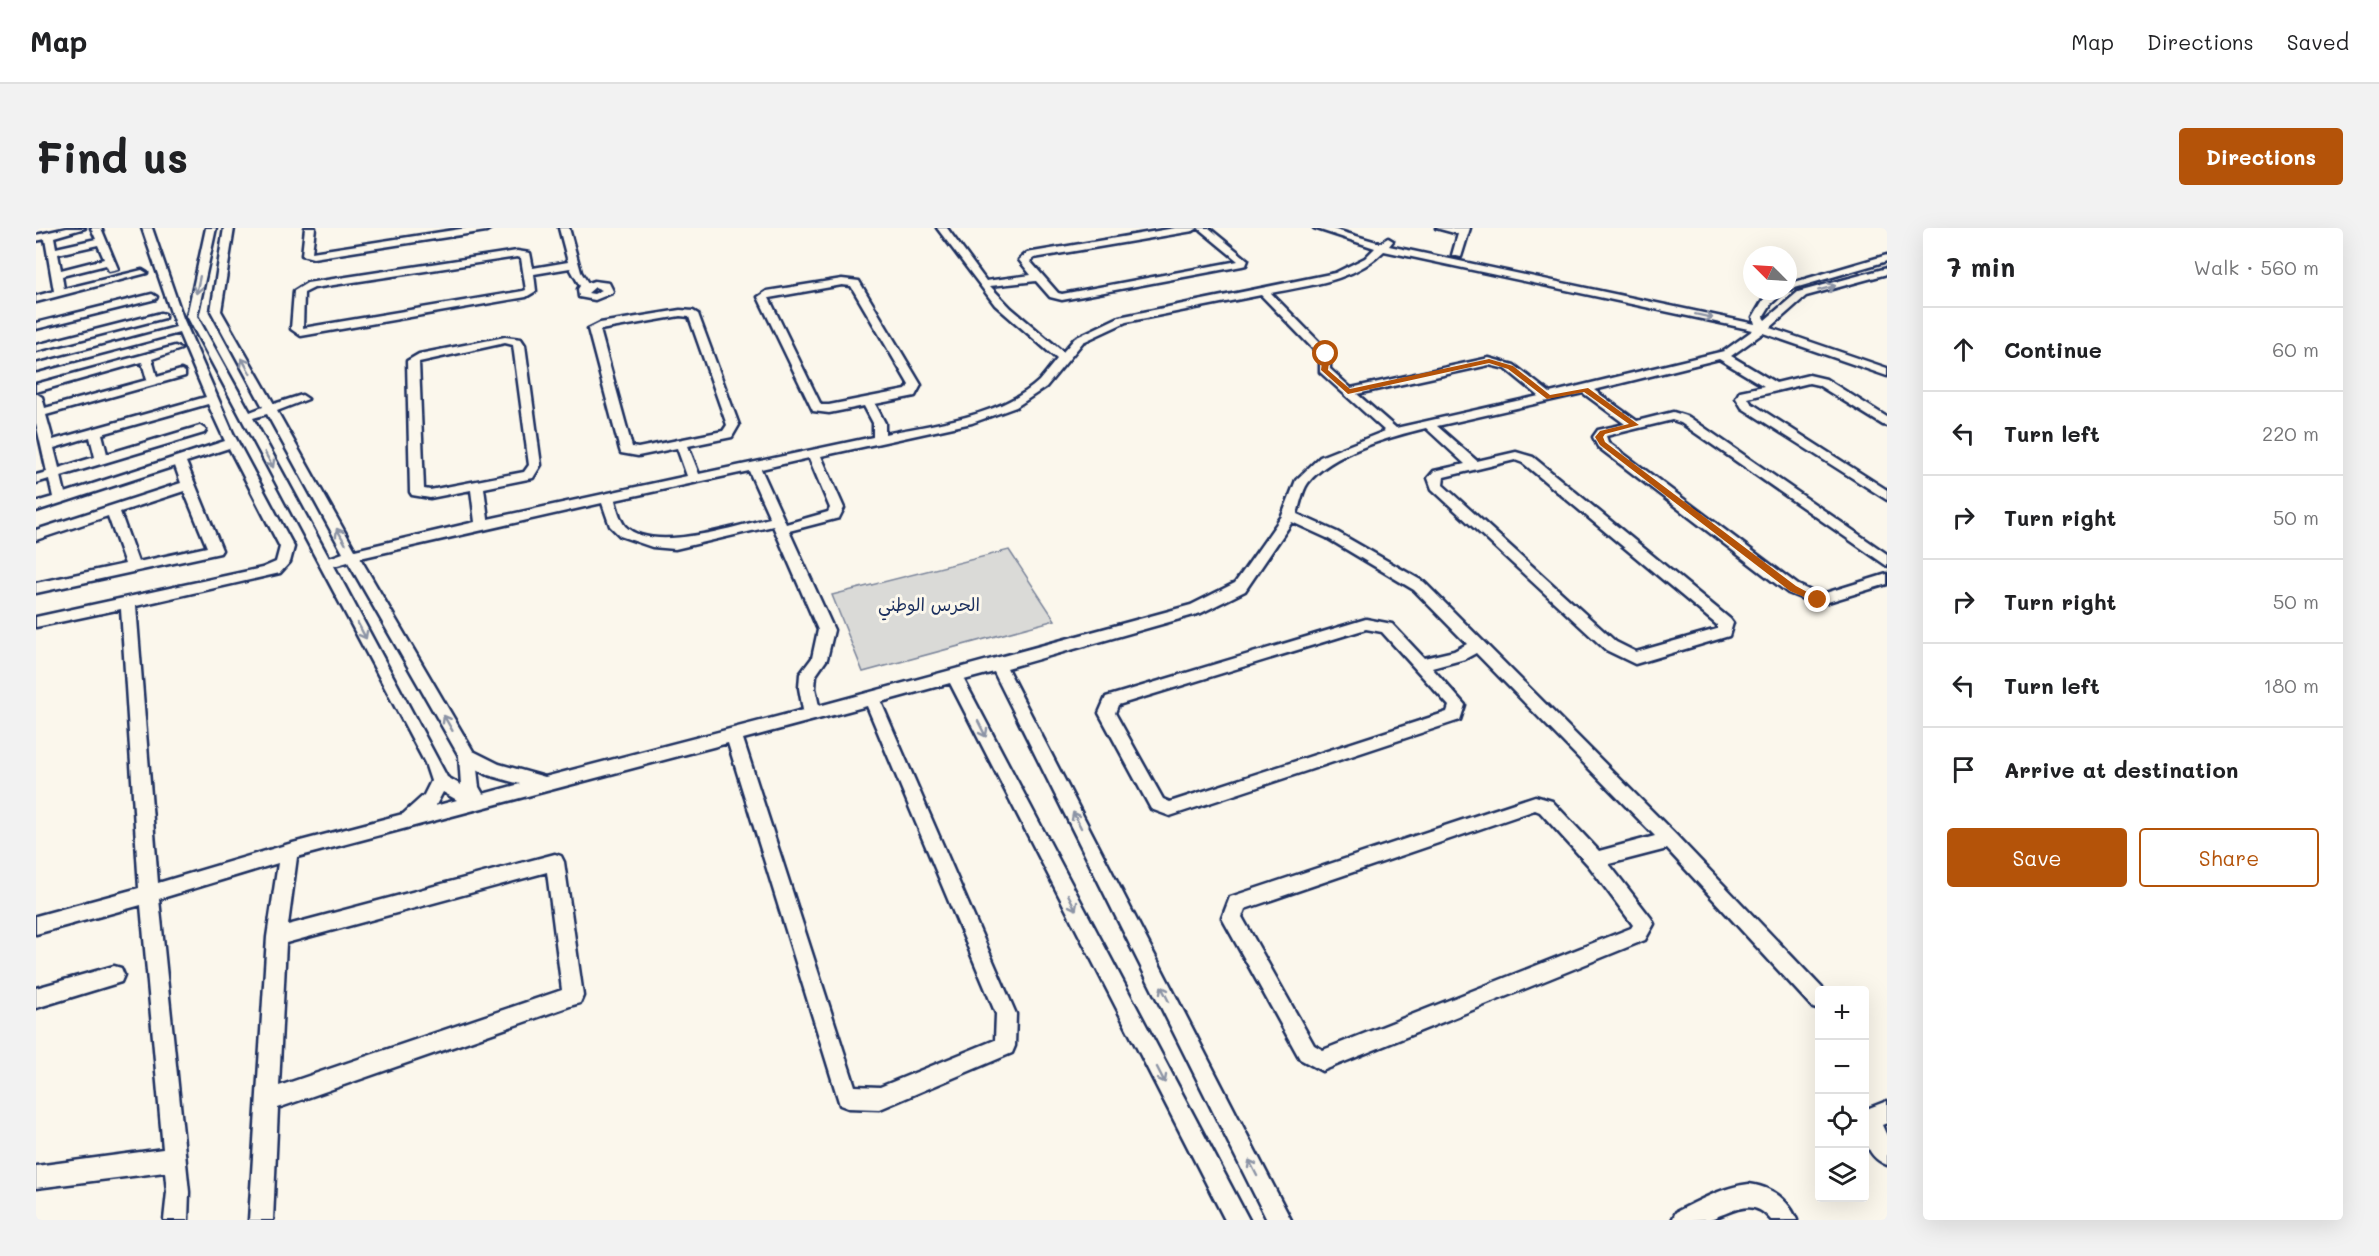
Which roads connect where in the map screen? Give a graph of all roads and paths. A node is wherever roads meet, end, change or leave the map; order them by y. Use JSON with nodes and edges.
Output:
{"nodes":[{"id":1,"x":80,"y":228,"type":"edge"},
{"id":2,"x":96,"y":228,"type":"edge"},
{"id":3,"x":147,"y":228,"type":"edge"},
{"id":4,"x":211,"y":228,"type":"edge"},
{"id":5,"x":229,"y":228,"type":"edge"},
{"id":6,"x":310,"y":228,"type":"edge"},
{"id":7,"x":486,"y":228,"type":"edge"},
{"id":8,"x":564,"y":228,"type":"edge"},
{"id":9,"x":942,"y":228,"type":"edge"},
{"id":10,"x":1192,"y":228,"type":"edge"},
{"id":11,"x":1203,"y":228,"type":"edge"},
{"id":12,"x":1319,"y":228,"type":"edge"},
{"id":13,"x":1347,"y":228,"type":"edge"},
{"id":14,"x":1441,"y":228,"type":"edge"},
{"id":15,"x":1464,"y":230,"type":"edge"},
{"id":16,"x":49,"y":235,"type":"junction"},
{"id":17,"x":36,"y":238,"type":"edge"},
{"id":18,"x":101,"y":241,"type":"junction"},
{"id":19,"x":1385,"y":244,"type":"junction"},
{"id":20,"x":52,"y":252,"type":"junction"},
{"id":21,"x":1457,"y":255,"type":"junction"},
{"id":22,"x":1887,"y":258,"type":"edge"},
{"id":23,"x":110,"y":261,"type":"junction"},
{"id":24,"x":574,"y":264,"type":"junction"},
{"id":25,"x":1887,"y":271,"type":"edge"},
{"id":26,"x":529,"y":272,"type":"junction"},
{"id":27,"x":142,"y":273,"type":"dead end"},
{"id":28,"x":56,"y":274,"type":"junction"},
{"id":29,"x":1039,"y":277,"type":"junction"},
{"id":30,"x":117,"y":279,"type":"junction"},
{"id":31,"x":985,"y":284,"type":"junction"},
{"id":32,"x":1797,"y":284,"type":"edge"},
{"id":33,"x":586,"y":287,"type":"dead end"},
{"id":34,"x":1262,"y":290,"type":"junction"},
{"id":35,"x":60,"y":293,"type":"junction"},
{"id":36,"x":152,"y":297,"type":"dead end"},
{"id":37,"x":36,"y":299,"type":"edge"},
{"id":38,"x":1768,"y":300,"type":"edge"},
{"id":39,"x":125,"y":303,"type":"junction"},
{"id":40,"x":161,"y":316,"type":"dead end"},
{"id":41,"x":72,"y":317,"type":"junction"},
{"id":42,"x":134,"y":323,"type":"junction"},
{"id":43,"x":1764,"y":323,"type":"junction"},
{"id":44,"x":36,"y":326,"type":"edge"},
{"id":45,"x":182,"y":329,"type":"junction"},
{"id":46,"x":1034,"y":335,"type":"junction"},
{"id":47,"x":76,"y":338,"type":"junction"},
{"id":48,"x":1079,"y":340,"type":"junction"},
{"id":49,"x":36,"y":348,"type":"edge"},
{"id":50,"x":175,"y":349,"type":"dead end"},
{"id":51,"x":1720,"y":354,"type":"junction"},
{"id":52,"x":146,"y":357,"type":"junction"},
{"id":53,"x":1063,"y":359,"type":"junction"},
{"id":54,"x":1887,"y":361,"type":"edge"},
{"id":55,"x":36,"y":368,"type":"edge"},
{"id":56,"x":1887,"y":372,"type":"edge"},
{"id":57,"x":86,"y":374,"type":"junction"},
{"id":58,"x":181,"y":374,"type":"dead end"},
{"id":59,"x":153,"y":382,"type":"junction"},
{"id":60,"x":1774,"y":387,"type":"junction"},
{"id":61,"x":36,"y":388,"type":"edge"},
{"id":62,"x":1585,"y":390,"type":"junction"},
{"id":63,"x":1348,"y":392,"type":"junction"},
{"id":64,"x":36,"y":398,"type":"edge"},
{"id":65,"x":1549,"y":398,"type":"junction"},
{"id":66,"x":93,"y":399,"type":"junction"},
{"id":67,"x":212,"y":399,"type":"junction"},
{"id":68,"x":302,"y":399,"type":"dead end"},
{"id":69,"x":868,"y":402,"type":"junction"},
{"id":70,"x":270,"y":409,"type":"junction"},
{"id":71,"x":164,"y":411,"type":"junction"},
{"id":72,"x":40,"y":413,"type":"junction"},
{"id":73,"x":245,"y":417,"type":"junction"},
{"id":74,"x":1887,"y":422,"type":"edge"},
{"id":75,"x":1429,"y":425,"type":"junction"},
{"id":76,"x":1635,"y":425,"type":"junction"},
{"id":77,"x":200,"y":430,"type":"dead end"},
{"id":78,"x":95,"y":432,"type":"junction"},
{"id":79,"x":1393,"y":432,"type":"junction"},
{"id":80,"x":173,"y":438,"type":"junction"},
{"id":81,"x":879,"y":440,"type":"junction"},
{"id":82,"x":44,"y":441,"type":"edge"},
{"id":83,"x":681,"y":443,"type":"junction"},
{"id":84,"x":232,"y":444,"type":"junction"},
{"id":85,"x":814,"y":454,"type":"junction"},
{"id":86,"x":102,"y":459,"type":"junction"},
{"id":87,"x":179,"y":460,"type":"junction"},
{"id":88,"x":1474,"y":466,"type":"junction"},
{"id":89,"x":754,"y":467,"type":"junction"},
{"id":90,"x":54,"y":473,"type":"junction"},
{"id":91,"x":36,"y":479,"type":"edge"},
{"id":92,"x":694,"y":480,"type":"junction"},
{"id":93,"x":189,"y":485,"type":"junction"},
{"id":94,"x":477,"y":485,"type":"junction"},
{"id":95,"x":1887,"y":496,"type":"edge"},
{"id":96,"x":607,"y":498,"type":"junction"},
{"id":97,"x":60,"y":499,"type":"junction"},
{"id":98,"x":36,"y":507,"type":"edge"},
{"id":99,"x":113,"y":510,"type":"junction"},
{"id":100,"x":1289,"y":516,"type":"junction"},
{"id":101,"x":482,"y":525,"type":"junction"},
{"id":102,"x":780,"y":525,"type":"junction"},
{"id":103,"x":36,"y":535,"type":"edge"},
{"id":104,"x":352,"y":555,"type":"junction"},
{"id":105,"x":1887,"y":561,"type":"edge"},
{"id":106,"x":326,"y":564,"type":"junction"},
{"id":107,"x":133,"y":567,"type":"junction"},
{"id":108,"x":1887,"y":579,"type":"edge"},
{"id":109,"x":36,"y":588,"type":"edge"},
{"id":110,"x":128,"y":602,"type":"junction"},
{"id":111,"x":36,"y":622,"type":"edge"},
{"id":112,"x":1478,"y":645,"type":"junction"},
{"id":113,"x":998,"y":665,"type":"junction"},
{"id":114,"x":1420,"y":665,"type":"junction"},
{"id":115,"x":955,"y":677,"type":"junction"},
{"id":116,"x":872,"y":699,"type":"junction"},
{"id":117,"x":812,"y":714,"type":"junction"},
{"id":118,"x":734,"y":735,"type":"junction"},
{"id":119,"x":467,"y":756,"type":"junction"},
{"id":120,"x":440,"y":781,"type":"junction"},
{"id":121,"x":545,"y":784,"type":"junction"},
{"id":122,"x":477,"y":802,"type":"junction"},
{"id":123,"x":406,"y":821,"type":"junction"},
{"id":124,"x":1670,"y":840,"type":"junction"},
{"id":125,"x":290,"y":852,"type":"junction"},
{"id":126,"x":1595,"y":861,"type":"junction"},
{"id":127,"x":148,"y":894,"type":"junction"},
{"id":128,"x":36,"y":925,"type":"edge"},
{"id":129,"x":277,"y":937,"type":"junction"},
{"id":130,"x":114,"y":975,"type":"dead end"},
{"id":131,"x":1815,"y":996,"type":"edge"},
{"id":132,"x":36,"y":998,"type":"edge"},
{"id":133,"x":268,"y":1101,"type":"junction"},
{"id":134,"x":1887,"y":1112,"type":"edge"},
{"id":135,"x":1887,"y":1154,"type":"edge"},
{"id":136,"x":175,"y":1159,"type":"junction"},
{"id":137,"x":36,"y":1177,"type":"edge"},
{"id":138,"x":176,"y":1220,"type":"edge"},
{"id":139,"x":261,"y":1220,"type":"edge"},
{"id":140,"x":1237,"y":1220,"type":"edge"},
{"id":141,"x":1279,"y":1220,"type":"edge"},
{"id":142,"x":1683,"y":1220,"type":"edge"},
{"id":143,"x":1785,"y":1220,"type":"edge"}],
"edges":[{"from":1,"to":16,"type":"street"},
{"from":2,"to":18,"type":"street"},
{"from":3,"to":45,"type":"street"},
{"from":4,"to":73,"type":"street","one_way":true},
{"from":70,"to":5,"type":"street","one_way":true},
{"from":6,"to":7,"type":"street"},
{"from":8,"to":24,"type":"street"},
{"from":9,"to":31,"type":"street"},
{"from":10,"to":29,"type":"street"},
{"from":11,"to":29,"type":"street"},
{"from":12,"to":19,"type":"street"},
{"from":13,"to":19,"type":"street"},
{"from":14,"to":15,"type":"street"},
{"from":15,"to":21,"type":"street"},
{"from":16,"to":17,"type":"street"},
{"from":16,"to":20,"type":"street"},
{"from":18,"to":20,"type":"street"},
{"from":18,"to":23,"type":"street"},
{"from":19,"to":21,"type":"street"},
{"from":19,"to":34,"type":"street"},
{"from":19,"to":43,"type":"street","one_way":true},
{"from":20,"to":28,"type":"street"},
{"from":21,"to":43,"type":"street"},
{"from":22,"to":32,"type":"street"},
{"from":23,"to":28,"type":"street"},
{"from":23,"to":30,"type":"street"},
{"from":24,"to":26,"type":"street"},
{"from":24,"to":33,"type":"street"},
{"from":43,"to":25,"type":"street","one_way":true},
{"from":26,"to":26,"type":"street"},
{"from":27,"to":30,"type":"street"},
{"from":28,"to":35,"type":"street"},
{"from":29,"to":31,"type":"street"},
{"from":30,"to":35,"type":"street"},
{"from":31,"to":46,"type":"street"},
{"from":34,"to":48,"type":"street"},
{"from":34,"to":63,"type":"street"},
{"from":35,"to":37,"type":"street"},
{"from":36,"to":39,"type":"street"},
{"from":38,"to":43,"type":"street"},
{"from":39,"to":41,"type":"street"},
{"from":39,"to":42,"type":"street"},
{"from":40,"to":42,"type":"street"},
{"from":41,"to":44,"type":"street"},
{"from":41,"to":47,"type":"street"},
{"from":42,"to":47,"type":"street"},
{"from":43,"to":51,"type":"street"},
{"from":43,"to":54,"type":"street"},
{"from":43,"to":56,"type":"street"},
{"from":45,"to":55,"type":"street"},
{"from":45,"to":67,"type":"street"},
{"from":46,"to":48,"type":"street"},
{"from":46,"to":53,"type":"street"},
{"from":47,"to":49,"type":"street"},
{"from":48,"to":53,"type":"street"},
{"from":50,"to":52,"type":"street"},
{"from":51,"to":60,"type":"street"},
{"from":51,"to":62,"type":"street"},
{"from":52,"to":57,"type":"street"},
{"from":52,"to":59,"type":"street"},
{"from":53,"to":81,"type":"street"},
{"from":57,"to":61,"type":"street"},
{"from":57,"to":66,"type":"street"},
{"from":58,"to":59,"type":"street"},
{"from":59,"to":66,"type":"street"},
{"from":60,"to":74,"type":"street"},
{"from":60,"to":95,"type":"street"},
{"from":62,"to":65,"type":"street"},
{"from":62,"to":76,"type":"street"},
{"from":63,"to":65,"type":"street"},
{"from":63,"to":79,"type":"street"},
{"from":64,"to":72,"type":"street"},
{"from":65,"to":75,"type":"street"},
{"from":66,"to":72,"type":"street"},
{"from":67,"to":71,"type":"street"},
{"from":67,"to":84,"type":"street"},
{"from":68,"to":70,"type":"street"},
{"from":69,"to":69,"type":"street"},
{"from":69,"to":81,"type":"street"},
{"from":70,"to":73,"type":"street"},
{"from":104,"to":70,"type":"street","one_way":true},
{"from":71,"to":78,"type":"street"},
{"from":71,"to":80,"type":"street"},
{"from":72,"to":82,"type":"street"},
{"from":73,"to":106,"type":"street","one_way":true},
{"from":75,"to":79,"type":"street"},
{"from":75,"to":88,"type":"street"},
{"from":76,"to":105,"type":"street"},
{"from":76,"to":108,"type":"street"},
{"from":77,"to":80,"type":"street"},
{"from":78,"to":82,"type":"street"},
{"from":78,"to":86,"type":"street"},
{"from":79,"to":100,"type":"street"},
{"from":80,"to":86,"type":"street"},
{"from":81,"to":85,"type":"street"},
{"from":82,"to":90,"type":"street"},
{"from":83,"to":83,"type":"street"},
{"from":83,"to":92,"type":"street"},
{"from":84,"to":87,"type":"street"},
{"from":84,"to":110,"type":"street"},
{"from":85,"to":89,"type":"street"},
{"from":85,"to":102,"type":"street"},
{"from":86,"to":90,"type":"street"},
{"from":87,"to":93,"type":"street"},
{"from":87,"to":97,"type":"street"},
{"from":88,"to":88,"type":"street"},
{"from":89,"to":92,"type":"street"},
{"from":89,"to":102,"type":"street"},
{"from":90,"to":91,"type":"street"},
{"from":90,"to":97,"type":"street"},
{"from":92,"to":96,"type":"street"},
{"from":93,"to":99,"type":"street"},
{"from":93,"to":107,"type":"street"},
{"from":94,"to":94,"type":"street"},
{"from":94,"to":101,"type":"street"},
{"from":96,"to":101,"type":"street"},
{"from":96,"to":102,"type":"street"},
{"from":97,"to":98,"type":"street"},
{"from":99,"to":103,"type":"street"},
{"from":99,"to":107,"type":"street"},
{"from":100,"to":112,"type":"street"},
{"from":100,"to":113,"type":"street"},
{"from":101,"to":104,"type":"street"},
{"from":102,"to":117,"type":"street"},
{"from":104,"to":106,"type":"street"},
{"from":119,"to":104,"type":"street","one_way":true},
{"from":106,"to":120,"type":"street","one_way":true},
{"from":107,"to":109,"type":"street"},
{"from":110,"to":111,"type":"street"},
{"from":110,"to":127,"type":"street"},
{"from":112,"to":114,"type":"street"},
{"from":112,"to":124,"type":"street"},
{"from":113,"to":115,"type":"street"},
{"from":141,"to":113,"type":"street","one_way":true},
{"from":114,"to":114,"type":"street"},
{"from":115,"to":116,"type":"street"},
{"from":115,"to":140,"type":"street","one_way":true},
{"from":116,"to":117,"type":"street"},
{"from":116,"to":118,"type":"street"},
{"from":117,"to":118,"type":"street"},
{"from":118,"to":121,"type":"street"},
{"from":119,"to":121,"type":"street"},
{"from":119,"to":122,"type":"street"},
{"from":120,"to":122,"type":"street"},
{"from":120,"to":123,"type":"street"},
{"from":121,"to":122,"type":"street"},
{"from":122,"to":123,"type":"street"},
{"from":123,"to":125,"type":"street"},
{"from":124,"to":126,"type":"street"},
{"from":124,"to":131,"type":"street"},
{"from":125,"to":127,"type":"street"},
{"from":125,"to":129,"type":"street"},
{"from":126,"to":126,"type":"street"},
{"from":127,"to":128,"type":"street"},
{"from":127,"to":136,"type":"street"},
{"from":129,"to":133,"type":"street"},
{"from":129,"to":133,"type":"street"},
{"from":130,"to":132,"type":"street"},
{"from":133,"to":139,"type":"street"},
{"from":134,"to":135,"type":"street"},
{"from":136,"to":137,"type":"street"},
{"from":136,"to":138,"type":"street"},
{"from":142,"to":143,"type":"street"}]}
